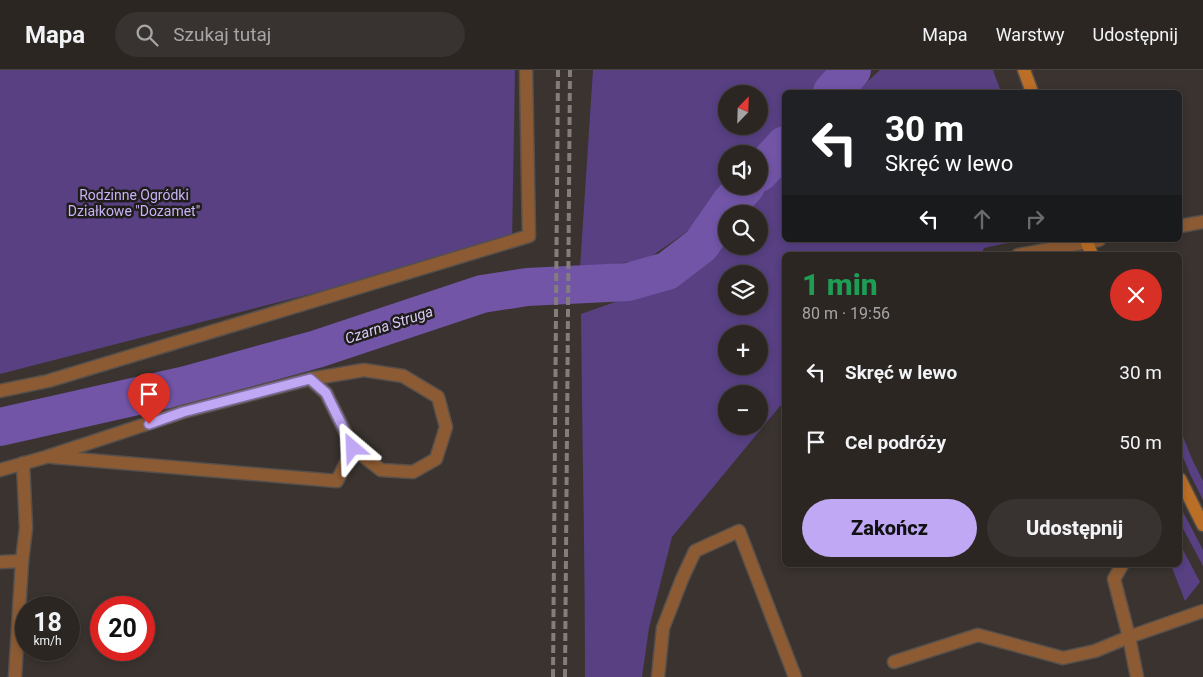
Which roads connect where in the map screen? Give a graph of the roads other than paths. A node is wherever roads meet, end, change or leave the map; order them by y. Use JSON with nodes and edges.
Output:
{"nodes":[{"id":1,"x":526,"y":70,"type":"edge"},
{"id":2,"x":1024,"y":70,"type":"edge"},
{"id":3,"x":1031,"y":90,"type":"edge"},
{"id":4,"x":1203,"y":222,"type":"edge"},
{"id":5,"x":1182,"y":226,"type":"edge"},
{"id":6,"x":1086,"y":242,"type":"edge"},
{"id":7,"x":1034,"y":252,"type":"edge"},
{"id":8,"x":310,"y":379,"type":"junction"},
{"id":9,"x":0,"y":391,"type":"edge"},
{"id":10,"x":353,"y":448,"type":"junction"},
{"id":11,"x":46,"y":457,"type":"junction"},
{"id":12,"x":23,"y":463,"type":"junction"},
{"id":13,"x":0,"y":470,"type":"edge"},
{"id":14,"x":1182,"y":483,"type":"edge"},
{"id":15,"x":1203,"y":525,"type":"edge"},
{"id":16,"x":22,"y":561,"type":"junction"},
{"id":17,"x":0,"y":562,"type":"edge"},
{"id":18,"x":1121,"y":567,"type":"edge"},
{"id":19,"x":1203,"y":611,"type":"edge"},
{"id":20,"x":1129,"y":637,"type":"junction"},
{"id":21,"x":894,"y":662,"type":"dead end"},
{"id":22,"x":15,"y":677,"type":"edge"},
{"id":23,"x":658,"y":677,"type":"edge"},
{"id":24,"x":795,"y":677,"type":"edge"},
{"id":25,"x":1137,"y":677,"type":"edge"}],
"edges":[{"from":1,"to":9,"type":"lane"},
{"from":2,"to":3,"type":"street"},
{"from":4,"to":5,"type":"lane"},
{"from":6,"to":7,"type":"lane"},
{"from":8,"to":10,"type":"lane"},
{"from":8,"to":10,"type":"lane"},
{"from":8,"to":11,"type":"lane"},
{"from":10,"to":11,"type":"lane"},
{"from":11,"to":12,"type":"lane"},
{"from":12,"to":13,"type":"lane"},
{"from":12,"to":16,"type":"lane"},
{"from":14,"to":15,"type":"street"},
{"from":16,"to":17,"type":"lane"},
{"from":16,"to":22,"type":"lane"},
{"from":18,"to":20,"type":"lane"},
{"from":19,"to":20,"type":"lane"},
{"from":20,"to":21,"type":"lane"},
{"from":20,"to":25,"type":"lane"},
{"from":23,"to":24,"type":"lane"}]}
